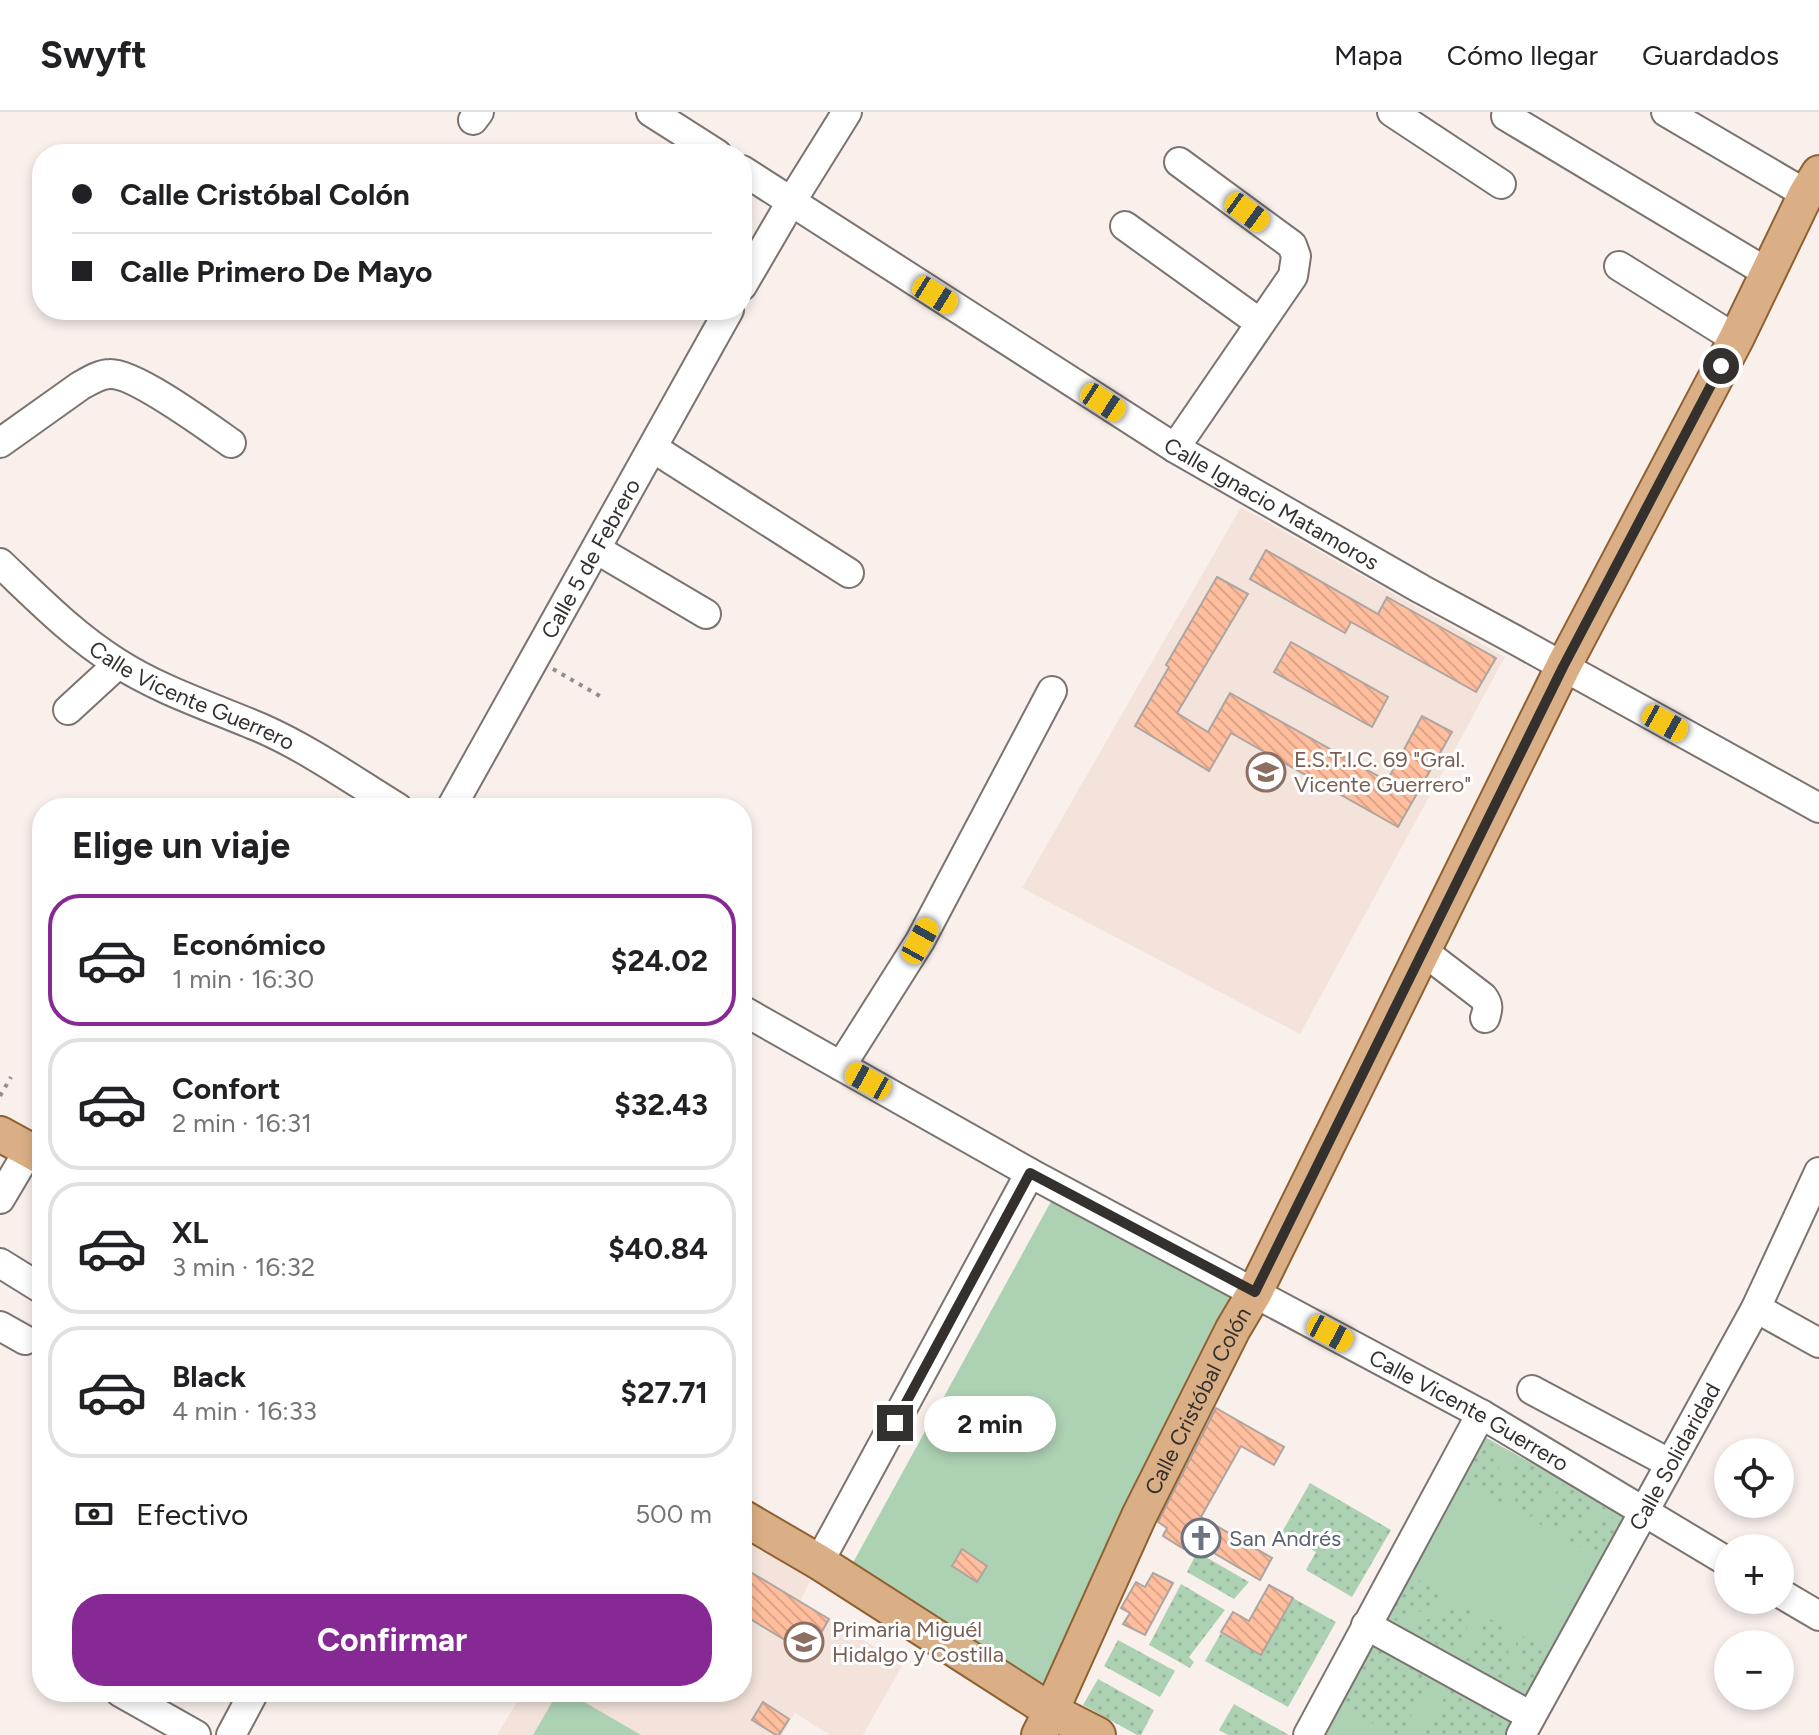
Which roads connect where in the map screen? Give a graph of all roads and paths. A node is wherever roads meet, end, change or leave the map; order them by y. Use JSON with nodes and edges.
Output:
{"nodes":[{"id":1,"x":651,"y":112,"type":"edge"},
{"id":2,"x":847,"y":112,"type":"edge"},
{"id":3,"x":1392,"y":112,"type":"edge"},
{"id":4,"x":1666,"y":112,"type":"edge"},
{"id":5,"x":1506,"y":116,"type":"dead end"},
{"id":6,"x":701,"y":144,"type":"edge"},
{"id":7,"x":1179,"y":162,"type":"dead end"},
{"id":8,"x":752,"y":177,"type":"edge"},
{"id":9,"x":1501,"y":184,"type":"dead end"},
{"id":10,"x":1813,"y":184,"type":"edge"},
{"id":11,"x":791,"y":202,"type":"junction"},
{"id":12,"x":1125,"y":226,"type":"dead end"},
{"id":13,"x":1619,"y":266,"type":"dead end"},
{"id":14,"x":752,"y":269,"type":"edge"},
{"id":15,"x":1768,"y":273,"type":"junction"},
{"id":16,"x":723,"y":320,"type":"edge"},
{"id":17,"x":1260,"y":323,"type":"junction"},
{"id":18,"x":1736,"y":339,"type":"junction"},
{"id":19,"x":0,"y":443,"type":"edge"},
{"id":20,"x":231,"y":443,"type":"dead end"},
{"id":21,"x":653,"y":448,"type":"junction"},
{"id":22,"x":1175,"y":448,"type":"junction"},
{"id":23,"x":596,"y":549,"type":"junction"},
{"id":24,"x":0,"y":563,"type":"edge"},
{"id":25,"x":849,"y":573,"type":"dead end"},
{"id":26,"x":706,"y":614,"type":"dead end"},
{"id":27,"x":535,"y":659,"type":"junction"},
{"id":28,"x":118,"y":664,"type":"junction"},
{"id":29,"x":1563,"y":667,"type":"junction"},
{"id":30,"x":1052,"y":691,"type":"dead end"},
{"id":31,"x":603,"y":698,"type":"dead end"},
{"id":32,"x":68,"y":710,"type":"dead end"},
{"id":33,"x":382,"y":798,"type":"edge"},
{"id":34,"x":457,"y":798,"type":"edge"},
{"id":35,"x":1819,"y":808,"type":"edge"},
{"id":36,"x":1423,"y":951,"type":"junction"},
{"id":37,"x":752,"y":1016,"type":"edge"},
{"id":38,"x":1485,"y":1018,"type":"dead end"},
{"id":39,"x":841,"y":1066,"type":"junction"},
{"id":40,"x":11,"y":1077,"type":"dead end"},
{"id":41,"x":0,"y":1096,"type":"edge"},
{"id":42,"x":24,"y":1147,"type":"edge"},
{"id":43,"x":1819,"y":1172,"type":"edge"},
{"id":44,"x":1030,"y":1173,"type":"junction"},
{"id":45,"x":0,"y":1199,"type":"edge"},
{"id":46,"x":0,"y":1263,"type":"edge"},
{"id":47,"x":32,"y":1283,"type":"edge"},
{"id":48,"x":1255,"y":1292,"type":"junction"},
{"id":49,"x":1756,"y":1308,"type":"junction"},
{"id":50,"x":1819,"y":1343,"type":"edge"},
{"id":51,"x":1532,"y":1390,"type":"dead end"},
{"id":52,"x":1481,"y":1414,"type":"junction"},
{"id":53,"x":1669,"y":1463,"type":"junction"},
{"id":54,"x":1645,"y":1512,"type":"junction"},
{"id":55,"x":752,"y":1523,"type":"edge"},
{"id":56,"x":1714,"y":1554,"type":"edge"},
{"id":57,"x":819,"y":1562,"type":"junction"},
{"id":58,"x":1794,"y":1601,"type":"edge"},
{"id":59,"x":1819,"y":1616,"type":"edge"},
{"id":60,"x":1366,"y":1625,"type":"junction"},
{"id":61,"x":138,"y":1702,"type":"edge"},
{"id":62,"x":249,"y":1702,"type":"edge"},
{"id":63,"x":1045,"y":1723,"type":"edge"},
{"id":64,"x":1526,"y":1726,"type":"edge"},
{"id":65,"x":196,"y":1735,"type":"edge"},
{"id":66,"x":231,"y":1735,"type":"edge"},
{"id":67,"x":1098,"y":1735,"type":"edge"},
{"id":68,"x":1308,"y":1735,"type":"edge"}],
"edges":[{"from":1,"to":6,"type":"street"},
{"from":2,"to":11,"type":"street"},
{"from":3,"to":9,"type":"street"},
{"from":4,"to":10,"type":"street"},
{"from":5,"to":15,"type":"street"},
{"from":7,"to":17,"type":"street"},
{"from":8,"to":11,"type":"street","name":"Calle Ignacio Matamoros"},
{"from":10,"to":15,"type":"main road","name":"Calle Cristóbal Colón"},
{"from":11,"to":14,"type":"street"},
{"from":11,"to":22,"type":"street","name":"Calle Ignacio Matamoros"},
{"from":12,"to":17,"type":"street"},
{"from":13,"to":18,"type":"street"},
{"from":15,"to":18,"type":"main road","name":"Calle Cristóbal Colón"},
{"from":16,"to":21,"type":"street","name":"Calle 5 de Febrero"},
{"from":17,"to":22,"type":"street"},
{"from":18,"to":29,"type":"main road","name":"Calle Cristóbal Colón"},
{"from":19,"to":20,"type":"street"},
{"from":21,"to":23,"type":"street","name":"Calle 5 de Febrero"},
{"from":21,"to":25,"type":"street"},
{"from":22,"to":29,"type":"street","name":"Calle Ignacio Matamoros"},
{"from":23,"to":26,"type":"street"},
{"from":23,"to":27,"type":"street","name":"Calle 5 de Febrero"},
{"from":24,"to":28,"type":"street","name":"Calle Vicente Guerrero"},
{"from":27,"to":31,"type":"path"},
{"from":27,"to":34,"type":"street","name":"Calle 5 de Febrero"},
{"from":28,"to":32,"type":"street"},
{"from":28,"to":33,"type":"street","name":"Calle Vicente Guerrero"},
{"from":29,"to":35,"type":"street","name":"Calle Ignacio Matamoros"},
{"from":29,"to":36,"type":"main road","name":"Calle Cristóbal Colón"},
{"from":30,"to":39,"type":"street"},
{"from":36,"to":38,"type":"street"},
{"from":36,"to":48,"type":"main road","name":"Calle Cristóbal Colón"},
{"from":37,"to":39,"type":"street","name":"Calle Vicente Guerrero"},
{"from":39,"to":44,"type":"street","name":"Calle Vicente Guerrero"},
{"from":40,"to":41,"type":"path"},
{"from":42,"to":45,"type":"street"},
{"from":43,"to":49,"type":"street","name":"Calle Solidaridad"},
{"from":44,"to":48,"type":"street","name":"Calle Vicente Guerrero"},
{"from":44,"to":57,"type":"street"},
{"from":46,"to":47,"type":"street"},
{"from":48,"to":52,"type":"street","name":"Calle Vicente Guerrero"},
{"from":48,"to":63,"type":"main road","name":"Calle Cristóbal Colón"},
{"from":49,"to":50,"type":"street"},
{"from":49,"to":53,"type":"street","name":"Calle Solidaridad"},
{"from":51,"to":53,"type":"street"},
{"from":52,"to":54,"type":"street","name":"Calle Vicente Guerrero"},
{"from":52,"to":60,"type":"street"},
{"from":53,"to":54,"type":"street","name":"Calle Solidaridad"},
{"from":54,"to":56,"type":"street","name":"Calle Vicente Guerrero"},
{"from":54,"to":64,"type":"street","name":"Calle Solidaridad"},
{"from":55,"to":57,"type":"main road"},
{"from":57,"to":63,"type":"main road"},
{"from":58,"to":59,"type":"street"},
{"from":60,"to":64,"type":"street"},
{"from":60,"to":68,"type":"street"},
{"from":61,"to":65,"type":"street"},
{"from":62,"to":66,"type":"street"},
{"from":63,"to":67,"type":"main road"}]}
